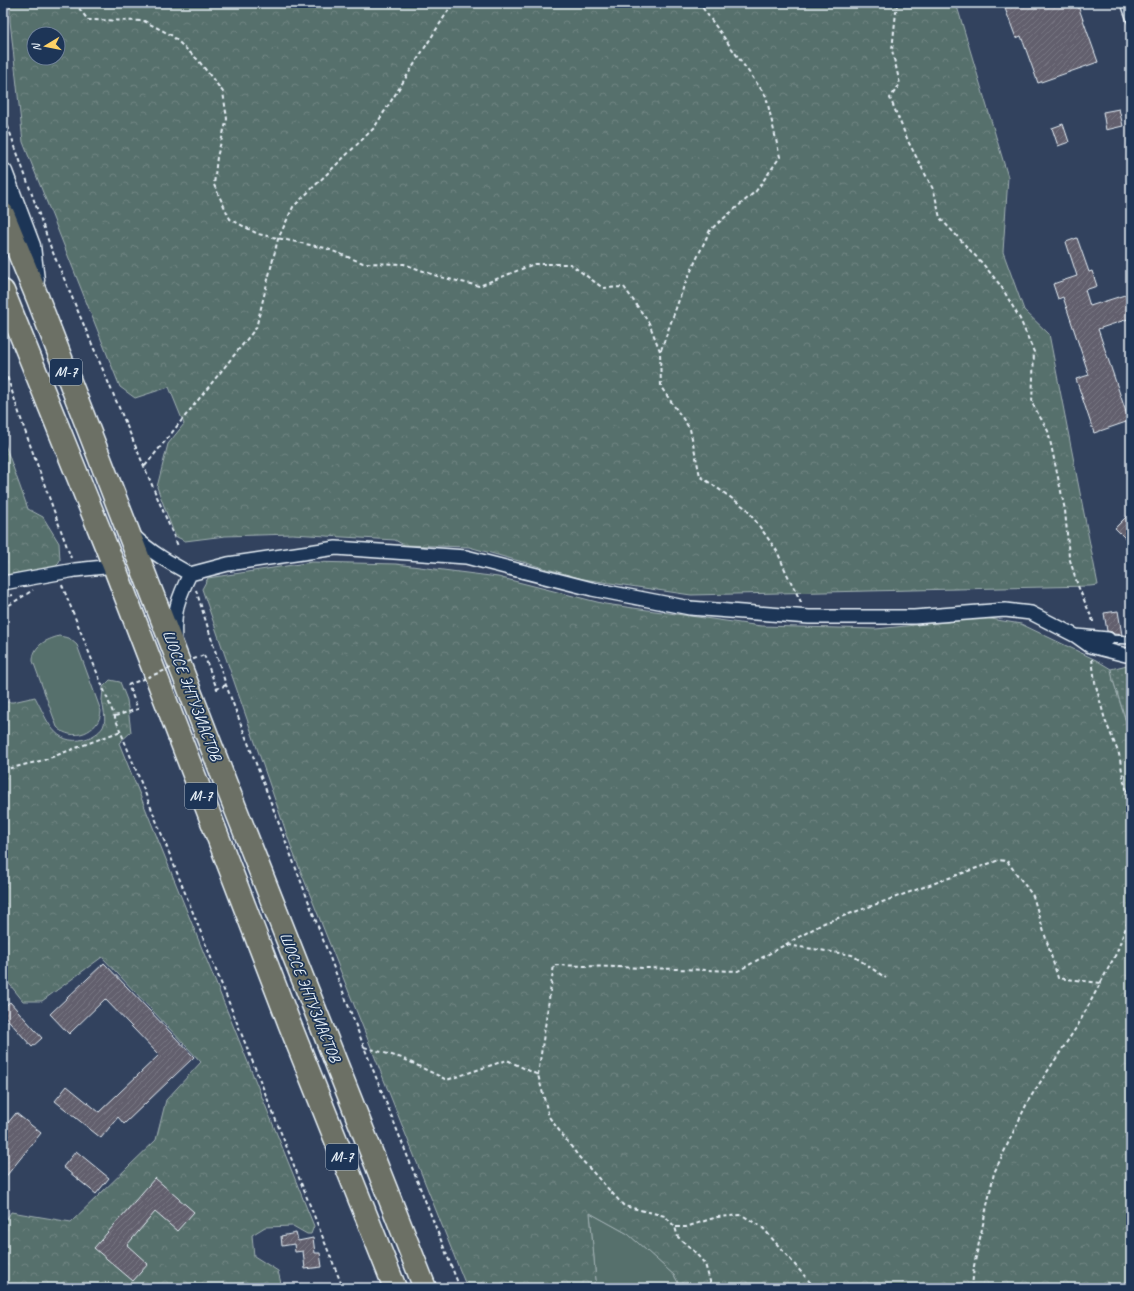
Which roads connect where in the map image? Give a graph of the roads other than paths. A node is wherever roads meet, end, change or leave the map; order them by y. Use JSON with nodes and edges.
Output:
{"nodes":[{"id":1,"x":1125,"y":3,"type":"edge"},
{"id":2,"x":1131,"y":20,"type":"edge"},
{"id":3,"x":3,"y":172,"type":"edge"},
{"id":4,"x":3,"y":214,"type":"edge"},
{"id":5,"x":5,"y":299,"type":"edge"},
{"id":6,"x":38,"y":299,"type":"junction"},
{"id":7,"x":128,"y":530,"type":"junction"},
{"id":8,"x":114,"y":566,"type":"junction"},
{"id":9,"x":192,"y":580,"type":"junction"},
{"id":10,"x":3,"y":583,"type":"edge"},
{"id":11,"x":1131,"y":640,"type":"edge"},
{"id":12,"x":1098,"y":641,"type":"junction"},
{"id":13,"x":1131,"y":654,"type":"edge"},
{"id":14,"x":177,"y":656,"type":"junction"},
{"id":15,"x":395,"y":1288,"type":"edge"},
{"id":16,"x":425,"y":1288,"type":"edge"}],
"edges":[{"from":1,"to":2,"type":"lane"},
{"from":3,"to":6,"type":"main road"},
{"from":4,"to":6,"type":"highway","name":"ШОССЕ ЭНТУЗИАСТОВ","number":"М-7"},
{"from":5,"to":8,"type":"highway","name":"ШОССЕ ЭНТУЗИАСТОВ","number":"М-7"},
{"from":6,"to":7,"type":"highway","name":"ШОССЕ ЭНТУЗИАСТОВ","number":"М-7"},
{"from":7,"to":9,"type":"street"},
{"from":7,"to":14,"type":"highway","name":"ШОССЕ ЭНТУЗИАСТОВ","number":"М-7"},
{"from":8,"to":10,"type":"street"},
{"from":8,"to":15,"type":"highway","name":"ШОССЕ ЭНТУЗИАСТОВ","number":"М-7"},
{"from":9,"to":12,"type":"street"},
{"from":9,"to":14,"type":"street"},
{"from":11,"to":12,"type":"lane"},
{"from":12,"to":13,"type":"street"},
{"from":14,"to":16,"type":"highway","name":"ШОССЕ ЭНТУЗИАСТОВ","number":"М-7"}]}
